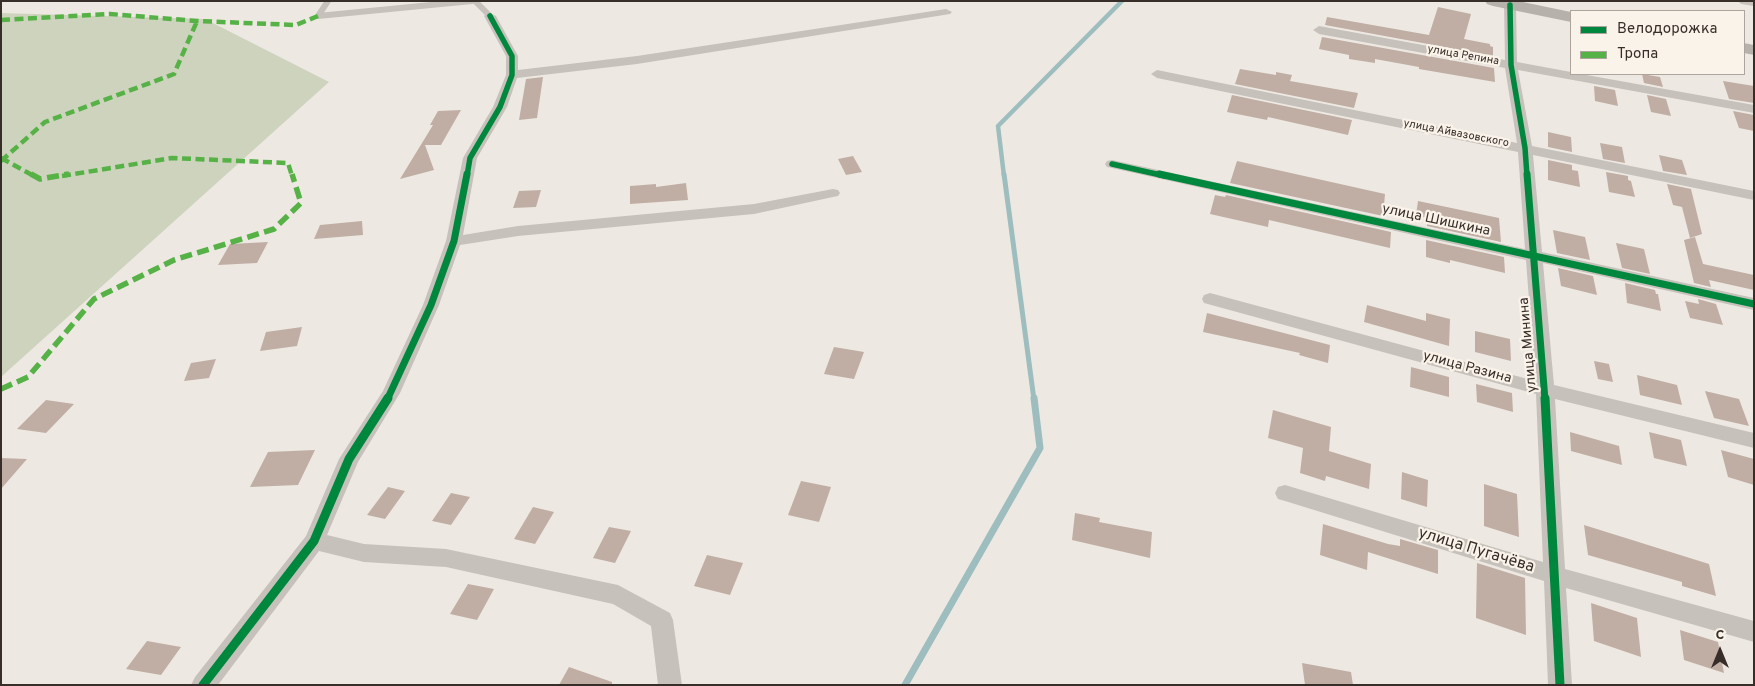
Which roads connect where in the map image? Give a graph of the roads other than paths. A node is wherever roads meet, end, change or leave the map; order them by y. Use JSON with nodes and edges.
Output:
{"nodes":[{"id":1,"x":328,"y":1,"type":"edge"},
{"id":2,"x":371,"y":1,"type":"edge"},
{"id":3,"x":474,"y":1,"type":"edge"},
{"id":4,"x":1493,"y":1,"type":"edge"},
{"id":5,"x":1742,"y":1,"type":"edge"},
{"id":6,"x":462,"y":2,"type":"edge"},
{"id":7,"x":1754,"y":3,"type":"edge"},
{"id":8,"x":414,"y":4,"type":"edge"},
{"id":9,"x":1510,"y":5,"type":"junction"},
{"id":10,"x":366,"y":12,"type":"junction"},
{"id":11,"x":946,"y":12,"type":"dead end"},
{"id":12,"x":490,"y":16,"type":"joint"},
{"id":13,"x":1570,"y":17,"type":"edge"},
{"id":14,"x":1320,"y":30,"type":"dead end"},
{"id":15,"x":1511,"y":65,"type":"junction"},
{"id":16,"x":1157,"y":74,"type":"dead end"},
{"id":17,"x":512,"y":75,"type":"junction"},
{"id":18,"x":1754,"y":109,"type":"edge"},
{"id":19,"x":1525,"y":148,"type":"junction"},
{"id":20,"x":1112,"y":164,"type":"dead end"},
{"id":21,"x":833,"y":193,"type":"dead end"},
{"id":22,"x":1754,"y":196,"type":"edge"},
{"id":23,"x":454,"y":241,"type":"junction"},
{"id":24,"x":1534,"y":255,"type":"junction"},
{"id":25,"x":1210,"y":299,"type":"dead end"},
{"id":26,"x":1754,"y":304,"type":"edge"},
{"id":27,"x":1546,"y":390,"type":"junction"},
{"id":28,"x":1754,"y":442,"type":"edge"},
{"id":29,"x":1285,"y":493,"type":"dead end"},
{"id":30,"x":314,"y":541,"type":"junction"},
{"id":31,"x":1554,"y":575,"type":"junction"},
{"id":32,"x":1754,"y":632,"type":"edge"},
{"id":33,"x":203,"y":685,"type":"edge"},
{"id":34,"x":670,"y":685,"type":"edge"},
{"id":35,"x":1560,"y":685,"type":"edge"}],
"edges":[{"from":1,"to":10,"type":"lane"},
{"from":2,"to":10,"type":"lane"},
{"from":3,"to":6,"type":"lane"},
{"from":3,"to":12,"type":"lane"},
{"from":4,"to":9,"type":"main road"},
{"from":5,"to":7,"type":"lane"},
{"from":6,"to":8,"type":"lane"},
{"from":8,"to":10,"type":"lane"},
{"from":9,"to":13,"type":"main road"},
{"from":9,"to":15,"type":"street","name":"улица Минина"},
{"from":11,"to":17,"type":"street"},
{"from":12,"to":17,"type":"street"},
{"from":14,"to":15,"type":"street","name":"улица Репина"},
{"from":15,"to":18,"type":"street","name":"улица Репина"},
{"from":15,"to":19,"type":"street","name":"улица Минина"},
{"from":16,"to":19,"type":"street","name":"улица Айвазовского"},
{"from":17,"to":23,"type":"street"},
{"from":19,"to":22,"type":"street","name":"улица Айвазовского"},
{"from":19,"to":24,"type":"street","name":"улица Минина"},
{"from":20,"to":24,"type":"street","name":"улица Шишкина"},
{"from":21,"to":23,"type":"street"},
{"from":23,"to":30,"type":"street"},
{"from":24,"to":26,"type":"street","name":"улица Шишкина"},
{"from":24,"to":27,"type":"street","name":"улица Минина"},
{"from":25,"to":27,"type":"street","name":"улица Разина"},
{"from":27,"to":28,"type":"street","name":"улица Разина"},
{"from":27,"to":31,"type":"street","name":"улица Минина"},
{"from":29,"to":31,"type":"street","name":"улица Пугачёва"},
{"from":30,"to":33,"type":"street"},
{"from":30,"to":34,"type":"street"},
{"from":31,"to":32,"type":"street","name":"улица Пугачёва"},
{"from":31,"to":35,"type":"street","name":"улица Минина"}]}
